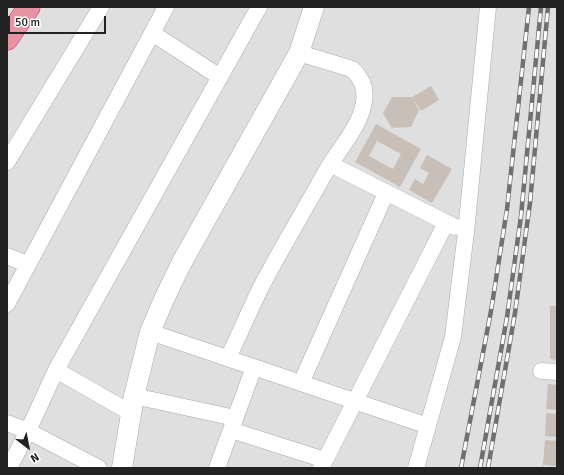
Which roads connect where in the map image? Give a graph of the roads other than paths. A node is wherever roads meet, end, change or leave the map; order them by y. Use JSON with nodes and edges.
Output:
{"nodes":[{"id":1,"x":29,"y":7,"type":"edge"},
{"id":2,"x":100,"y":7,"type":"edge"},
{"id":3,"x":166,"y":7,"type":"edge"},
{"id":4,"x":259,"y":7,"type":"edge"},
{"id":5,"x":488,"y":7,"type":"edge"},
{"id":6,"x":313,"y":8,"type":"edge"},
{"id":7,"x":152,"y":33,"type":"junction"},
{"id":8,"x":7,"y":39,"type":"edge"},
{"id":9,"x":299,"y":53,"type":"junction"},
{"id":10,"x":220,"y":77,"type":"junction"},
{"id":11,"x":7,"y":162,"type":"edge"},
{"id":12,"x":330,"y":164,"type":"junction"},
{"id":13,"x":386,"y":193,"type":"junction"},
{"id":14,"x":446,"y":223,"type":"junction"},
{"id":15,"x":466,"y":232,"type":"junction"},
{"id":16,"x":7,"y":256,"type":"edge"},
{"id":17,"x":27,"y":264,"type":"junction"},
{"id":18,"x":7,"y":304,"type":"edge"},
{"id":19,"x":150,"y":332,"type":"junction"},
{"id":20,"x":228,"y":358,"type":"junction"},
{"id":21,"x":254,"y":367,"type":"junction"},
{"id":22,"x":56,"y":370,"type":"junction"},
{"id":23,"x":541,"y":371,"type":"dead end"},
{"id":24,"x":557,"y":372,"type":"edge"},
{"id":25,"x":301,"y":383,"type":"junction"},
{"id":26,"x":356,"y":402,"type":"junction"},
{"id":27,"x":133,"y":405,"type":"junction"},
{"id":28,"x":7,"y":423,"type":"edge"},
{"id":29,"x":233,"y":424,"type":"junction"},
{"id":30,"x":428,"y":426,"type":"junction"},
{"id":31,"x":28,"y":432,"type":"junction"},
{"id":32,"x":89,"y":466,"type":"edge"},
{"id":33,"x":324,"y":466,"type":"edge"},
{"id":34,"x":125,"y":467,"type":"edge"},
{"id":35,"x":9,"y":468,"type":"edge"},
{"id":36,"x":217,"y":468,"type":"edge"},
{"id":37,"x":416,"y":468,"type":"edge"}],
"edges":[{"from":1,"to":8,"type":"highway"},
{"from":2,"to":11,"type":"street"},
{"from":3,"to":7,"type":"street"},
{"from":4,"to":10,"type":"street"},
{"from":5,"to":15,"type":"street"},
{"from":6,"to":9,"type":"street"},
{"from":7,"to":10,"type":"street"},
{"from":7,"to":17,"type":"street"},
{"from":9,"to":12,"type":"street"},
{"from":9,"to":19,"type":"street"},
{"from":10,"to":22,"type":"street"},
{"from":12,"to":13,"type":"street"},
{"from":12,"to":20,"type":"street"},
{"from":13,"to":14,"type":"street"},
{"from":13,"to":25,"type":"street"},
{"from":14,"to":15,"type":"street"},
{"from":14,"to":26,"type":"street"},
{"from":15,"to":30,"type":"street"},
{"from":16,"to":17,"type":"street"},
{"from":17,"to":18,"type":"street"},
{"from":19,"to":20,"type":"street"},
{"from":19,"to":27,"type":"street"},
{"from":20,"to":21,"type":"street"},
{"from":21,"to":25,"type":"street"},
{"from":21,"to":29,"type":"street"},
{"from":22,"to":27,"type":"street"},
{"from":22,"to":31,"type":"street"},
{"from":23,"to":24,"type":"street"},
{"from":25,"to":26,"type":"street"},
{"from":26,"to":30,"type":"street"},
{"from":26,"to":33,"type":"street"},
{"from":27,"to":29,"type":"street"},
{"from":27,"to":34,"type":"street"},
{"from":28,"to":31,"type":"street"},
{"from":29,"to":33,"type":"street"},
{"from":29,"to":36,"type":"street"},
{"from":30,"to":37,"type":"street"},
{"from":31,"to":32,"type":"street"},
{"from":31,"to":35,"type":"street"}]}
